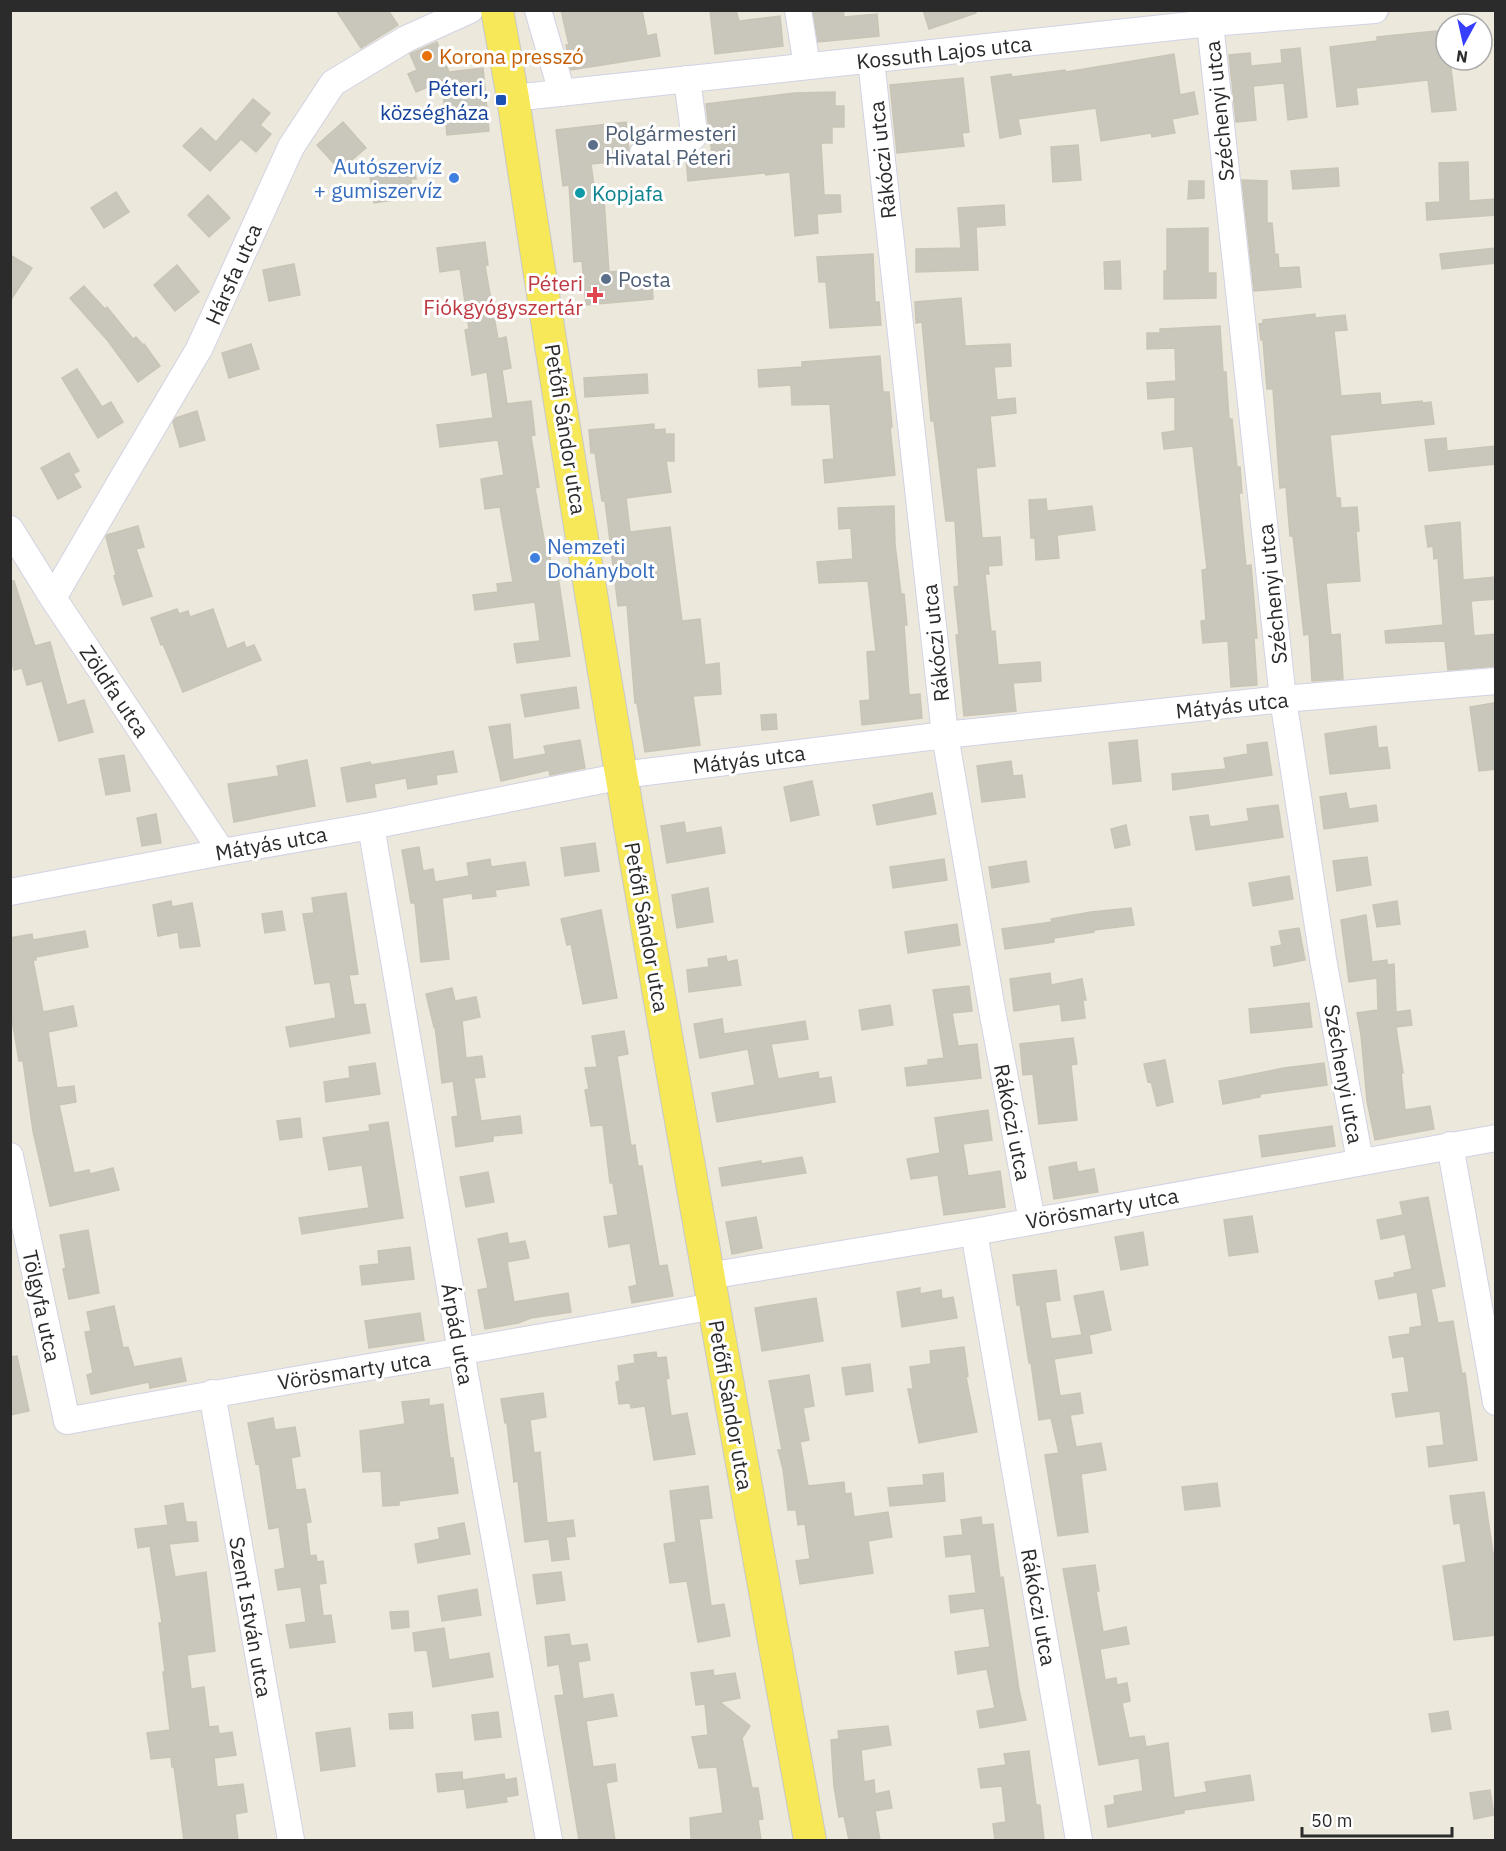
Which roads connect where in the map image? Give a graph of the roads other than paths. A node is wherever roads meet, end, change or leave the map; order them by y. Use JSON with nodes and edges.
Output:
{"nodes":[{"id":1,"x":470,"y":10,"type":"edge"},
{"id":2,"x":497,"y":10,"type":"edge"},
{"id":3,"x":538,"y":10,"type":"edge"},
{"id":4,"x":798,"y":10,"type":"edge"},
{"id":5,"x":1375,"y":10,"type":"edge"},
{"id":6,"x":1292,"y":13,"type":"edge"},
{"id":7,"x":1210,"y":23,"type":"junction"},
{"id":8,"x":871,"y":60,"type":"junction"},
{"id":9,"x":807,"y":66,"type":"junction"},
{"id":10,"x":687,"y":79,"type":"junction"},
{"id":11,"x":562,"y":93,"type":"junction"},
{"id":12,"x":513,"y":99,"type":"junction"},
{"id":13,"x":643,"y":153,"type":"dead end"},
{"id":14,"x":10,"y":529,"type":"edge"},
{"id":15,"x":53,"y":598,"type":"junction"},
{"id":16,"x":1496,"y":681,"type":"edge"},
{"id":17,"x":1283,"y":699,"type":"junction"},
{"id":18,"x":945,"y":735,"type":"junction"},
{"id":19,"x":621,"y":776,"type":"junction"},
{"id":20,"x":371,"y":826,"type":"junction"},
{"id":21,"x":222,"y":852,"type":"junction"},
{"id":22,"x":10,"y":892,"type":"edge"},
{"id":23,"x":1496,"y":1138,"type":"edge"},
{"id":24,"x":1450,"y":1145,"type":"junction"},
{"id":25,"x":10,"y":1156,"type":"edge"},
{"id":26,"x":1360,"y":1161,"type":"junction"},
{"id":27,"x":1032,"y":1221,"type":"junction"},
{"id":28,"x":974,"y":1232,"type":"junction"},
{"id":29,"x":711,"y":1291,"type":"junction"},
{"id":30,"x":461,"y":1352,"type":"junction"},
{"id":31,"x":212,"y":1393,"type":"junction"},
{"id":32,"x":1496,"y":1402,"type":"edge"},
{"id":33,"x":67,"y":1421,"type":"joint"},
{"id":34,"x":291,"y":1840,"type":"edge"},
{"id":35,"x":549,"y":1840,"type":"edge"},
{"id":36,"x":810,"y":1840,"type":"edge"},
{"id":37,"x":1080,"y":1840,"type":"edge"}],
"edges":[{"from":1,"to":15,"type":"street","name":"Hársfa utca"},
{"from":2,"to":12,"type":"main road","name":"Petőfi Sándor utca"},
{"from":3,"to":11,"type":"street"},
{"from":4,"to":9,"type":"street"},
{"from":5,"to":6,"type":"street","name":"Kossuth Lajos utca"},
{"from":6,"to":7,"type":"street","name":"Kossuth Lajos utca"},
{"from":7,"to":8,"type":"street","name":"Kossuth Lajos utca"},
{"from":7,"to":17,"type":"street","name":"Széchenyi utca"},
{"from":8,"to":9,"type":"street","name":"Kossuth Lajos utca"},
{"from":8,"to":18,"type":"street","name":"Rákóczi utca"},
{"from":9,"to":10,"type":"street","name":"Kossuth Lajos utca"},
{"from":10,"to":11,"type":"street","name":"Kossuth Lajos utca"},
{"from":10,"to":13,"type":"street"},
{"from":11,"to":12,"type":"street","name":"Kossuth Lajos utca"},
{"from":12,"to":19,"type":"main road","name":"Petőfi Sándor utca"},
{"from":14,"to":15,"type":"street","name":"Zöldfa utca"},
{"from":15,"to":21,"type":"street","name":"Zöldfa utca"},
{"from":16,"to":17,"type":"street","name":"Mátyás utca"},
{"from":17,"to":18,"type":"street","name":"Mátyás utca"},
{"from":17,"to":26,"type":"street","name":"Széchenyi utca"},
{"from":18,"to":19,"type":"street","name":"Mátyás utca"},
{"from":18,"to":27,"type":"street","name":"Rákóczi utca"},
{"from":19,"to":20,"type":"street","name":"Mátyás utca"},
{"from":19,"to":29,"type":"main road","name":"Petőfi Sándor utca"},
{"from":20,"to":21,"type":"street","name":"Mátyás utca"},
{"from":20,"to":30,"type":"street","name":"Árpád utca"},
{"from":21,"to":22,"type":"street","name":"Mátyás utca"},
{"from":23,"to":24,"type":"street","name":"Vörösmarty utca"},
{"from":24,"to":26,"type":"street","name":"Vörösmarty utca"},
{"from":24,"to":32,"type":"street"},
{"from":25,"to":33,"type":"street","name":"Tölgyfa utca"},
{"from":26,"to":27,"type":"street","name":"Vörösmarty utca"},
{"from":27,"to":28,"type":"street","name":"Vörösmarty utca"},
{"from":28,"to":29,"type":"street","name":"Vörösmarty utca"},
{"from":28,"to":37,"type":"street","name":"Rákóczi utca"},
{"from":29,"to":30,"type":"street","name":"Vörösmarty utca"},
{"from":29,"to":36,"type":"main road","name":"Petőfi Sándor utca"},
{"from":30,"to":31,"type":"street","name":"Vörösmarty utca"},
{"from":30,"to":35,"type":"street","name":"Árpád utca"},
{"from":31,"to":33,"type":"street","name":"Vörösmarty utca"},
{"from":31,"to":34,"type":"street","name":"Szent István utca"}]}
